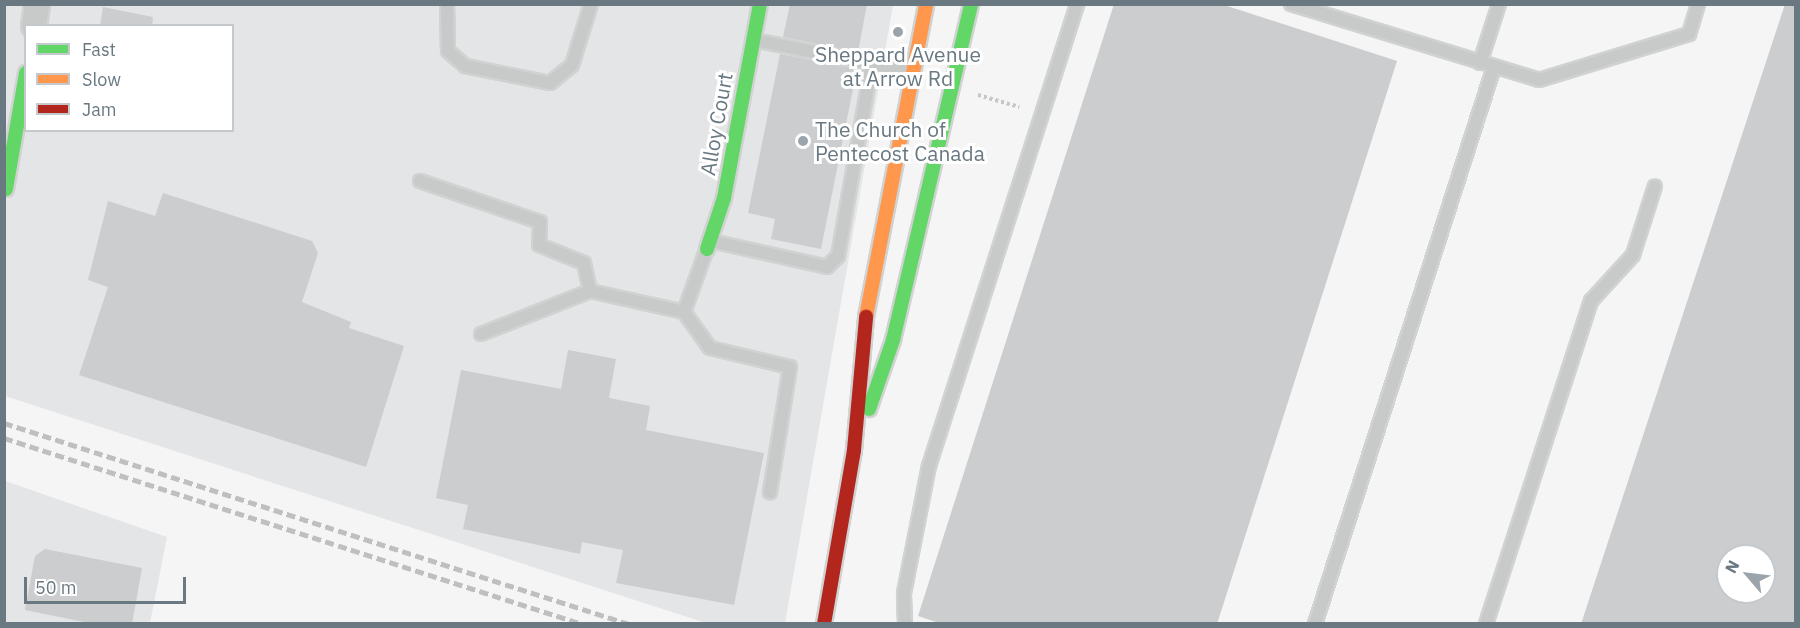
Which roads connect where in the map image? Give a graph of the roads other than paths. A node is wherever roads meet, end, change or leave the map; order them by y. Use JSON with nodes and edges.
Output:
{"nodes":[{"id":1,"x":37,"y":4,"type":"edge"},
{"id":2,"x":447,"y":4,"type":"edge"},
{"id":3,"x":591,"y":4,"type":"edge"},
{"id":4,"x":760,"y":4,"type":"edge"},
{"id":5,"x":926,"y":4,"type":"edge"},
{"id":6,"x":971,"y":4,"type":"edge"},
{"id":7,"x":1077,"y":4,"type":"edge"},
{"id":8,"x":1291,"y":4,"type":"edge"},
{"id":9,"x":1499,"y":4,"type":"edge"},
{"id":10,"x":1698,"y":4,"type":"edge"},
{"id":11,"x":33,"y":24,"type":"edge"},
{"id":12,"x":753,"y":39,"type":"junction"},
{"id":13,"x":872,"y":63,"type":"junction"},
{"id":14,"x":1480,"y":63,"type":"junction"},
{"id":15,"x":1494,"y":67,"type":"junction"},
{"id":16,"x":913,"y":71,"type":"junction"},
{"id":17,"x":24,"y":85,"type":"edge"},
{"id":18,"x":420,"y":181,"type":"dead end"},
{"id":19,"x":1655,"y":186,"type":"dead end"},
{"id":20,"x":6,"y":189,"type":"dead end"},
{"id":21,"x":708,"y":245,"type":"junction"},
{"id":22,"x":590,"y":291,"type":"junction"},
{"id":23,"x":684,"y":312,"type":"junction"},
{"id":24,"x":481,"y":334,"type":"dead end"},
{"id":25,"x":854,"y":450,"type":"junction"},
{"id":26,"x":770,"y":492,"type":"dead end"},
{"id":27,"x":824,"y":624,"type":"edge"},
{"id":28,"x":905,"y":624,"type":"edge"},
{"id":29,"x":1315,"y":624,"type":"edge"},
{"id":30,"x":1486,"y":624,"type":"edge"}],
"edges":[{"from":1,"to":11,"type":"street"},
{"from":2,"to":3,"type":"lane"},
{"from":4,"to":12,"type":"main road","name":"Alloy Court"},
{"from":5,"to":16,"type":"main road"},
{"from":6,"to":25,"type":"main road"},
{"from":7,"to":28,"type":"lane"},
{"from":8,"to":14,"type":"lane"},
{"from":9,"to":14,"type":"lane"},
{"from":10,"to":15,"type":"lane"},
{"from":12,"to":13,"type":"lane"},
{"from":12,"to":21,"type":"main road","name":"Alloy Court"},
{"from":13,"to":16,"type":"lane"},
{"from":13,"to":21,"type":"lane"},
{"from":14,"to":15,"type":"lane"},
{"from":15,"to":29,"type":"lane"},
{"from":16,"to":25,"type":"main road"},
{"from":17,"to":20,"type":"main road"},
{"from":18,"to":22,"type":"lane"},
{"from":19,"to":30,"type":"lane"},
{"from":21,"to":23,"type":"lane"},
{"from":22,"to":23,"type":"lane"},
{"from":22,"to":24,"type":"lane"},
{"from":23,"to":26,"type":"lane"},
{"from":25,"to":27,"type":"main road"}]}
